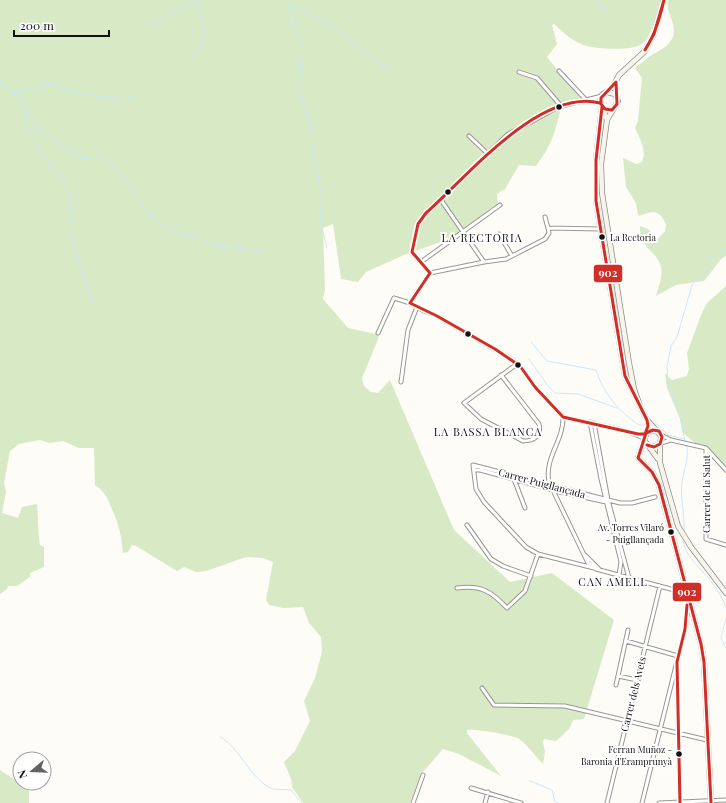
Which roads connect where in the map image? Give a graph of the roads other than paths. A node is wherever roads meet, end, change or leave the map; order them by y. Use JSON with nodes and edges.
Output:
{"nodes":[{"id":1,"x":664,"y":0,"type":"edge"},
{"id":2,"x":559,"y":71,"type":"dead end"},
{"id":3,"x":519,"y":72,"type":"dead end"},
{"id":4,"x":615,"y":83,"type":"junction"},
{"id":5,"x":607,"y":92,"type":"junction"},
{"id":6,"x":615,"y":95,"type":"junction"},
{"id":7,"x":602,"y":96,"type":"junction"},
{"id":8,"x":586,"y":100,"type":"junction"},
{"id":9,"x":592,"y":100,"type":"junction"},
{"id":10,"x":561,"y":106,"type":"junction"},
{"id":11,"x":602,"y":106,"type":"junction"},
{"id":12,"x":612,"y":110,"type":"junction"},
{"id":13,"x":607,"y":120,"type":"junction"},
{"id":14,"x":469,"y":136,"type":"dead end"},
{"id":15,"x":488,"y":154,"type":"junction"},
{"id":16,"x":441,"y":200,"type":"junction"},
{"id":17,"x":500,"y":205,"type":"dead end"},
{"id":18,"x":545,"y":217,"type":"dead end"},
{"id":19,"x":548,"y":228,"type":"junction"},
{"id":20,"x":600,"y":229,"type":"junction"},
{"id":21,"x":464,"y":232,"type":"junction"},
{"id":22,"x":499,"y":234,"type":"dead end"},
{"id":23,"x":512,"y":256,"type":"junction"},
{"id":24,"x":421,"y":262,"type":"junction"},
{"id":25,"x":484,"y":262,"type":"junction"},
{"id":26,"x":430,"y":273,"type":"junction"},
{"id":27,"x":410,"y":303,"type":"junction"},
{"id":28,"x":417,"y":307,"type":"junction"},
{"id":29,"x":378,"y":333,"type":"dead end"},
{"id":30,"x":517,"y":364,"type":"junction"},
{"id":31,"x":501,"y":375,"type":"junction"},
{"id":32,"x":401,"y":382,"type":"dead end"},
{"id":33,"x":640,"y":406,"type":"junction"},
{"id":34,"x":563,"y":417,"type":"junction"},
{"id":35,"x":647,"y":420,"type":"junction"},
{"id":36,"x":592,"y":423,"type":"junction"},
{"id":37,"x":656,"y":430,"type":"junction"},
{"id":38,"x":661,"y":435,"type":"junction"},
{"id":39,"x":645,"y":436,"type":"junction"},
{"id":40,"x":671,"y":440,"type":"junction"},
{"id":41,"x":660,"y":444,"type":"junction"},
{"id":42,"x":649,"y":446,"type":"junction"},
{"id":43,"x":706,"y":448,"type":"junction"},
{"id":44,"x":640,"y":449,"type":"junction"},
{"id":45,"x":660,"y":463,"type":"junction"},
{"id":46,"x":474,"y":470,"type":"junction"},
{"id":47,"x":726,"y":470,"type":"edge"},
{"id":48,"x":514,"y":477,"type":"junction"},
{"id":49,"x":552,"y":487,"type":"junction"},
{"id":50,"x":655,"y":497,"type":"dead end"},
{"id":51,"x":607,"y":501,"type":"junction"},
{"id":52,"x":525,"y":508,"type":"dead end"},
{"id":53,"x":467,"y":525,"type":"dead end"},
{"id":54,"x":726,"y":545,"type":"edge"},
{"id":55,"x":538,"y":554,"type":"junction"},
{"id":56,"x":586,"y":557,"type":"junction"},
{"id":57,"x":588,"y":563,"type":"junction"},
{"id":58,"x":580,"y":564,"type":"junction"},
{"id":59,"x":596,"y":568,"type":"junction"},
{"id":60,"x":619,"y":575,"type":"junction"},
{"id":61,"x":531,"y":576,"type":"junction"},
{"id":62,"x":629,"y":578,"type":"junction"},
{"id":63,"x":660,"y":586,"type":"junction"},
{"id":64,"x":686,"y":586,"type":"junction"},
{"id":65,"x":457,"y":588,"type":"dead end"},
{"id":66,"x":678,"y":591,"type":"junction"},
{"id":67,"x":726,"y":593,"type":"edge"},
{"id":68,"x":687,"y":597,"type":"junction"},
{"id":69,"x":628,"y":630,"type":"dead end"},
{"id":70,"x":626,"y":641,"type":"junction"},
{"id":71,"x":645,"y":646,"type":"junction"},
{"id":72,"x":678,"y":656,"type":"junction"},
{"id":73,"x":677,"y":662,"type":"junction"},
{"id":74,"x":618,"y":676,"type":"junction"},
{"id":75,"x":637,"y":680,"type":"junction"},
{"id":76,"x":616,"y":685,"type":"dead end"},
{"id":77,"x":482,"y":688,"type":"dead end"},
{"id":78,"x":627,"y":721,"type":"junction"},
{"id":79,"x":660,"y":728,"type":"junction"},
{"id":80,"x":678,"y":733,"type":"junction"},
{"id":81,"x":707,"y":740,"type":"junction"},
{"id":82,"x":424,"y":776,"type":"dead end"},
{"id":83,"x":471,"y":788,"type":"dead end"},
{"id":84,"x":488,"y":792,"type":"junction"},
{"id":85,"x":726,"y":800,"type":"edge"},
{"id":86,"x":680,"y":802,"type":"edge"},
{"id":87,"x":711,"y":802,"type":"edge"},
{"id":88,"x":413,"y":803,"type":"edge"},
{"id":89,"x":485,"y":803,"type":"edge"},
{"id":90,"x":521,"y":803,"type":"edge"},
{"id":91,"x":607,"y":803,"type":"edge"},
{"id":92,"x":642,"y":803,"type":"edge"},
{"id":93,"x":659,"y":803,"type":"edge"}],
"edges":[{"from":1,"to":4,"type":"main road"},
{"from":2,"to":8,"type":"street"},
{"from":3,"to":10,"type":"street"},
{"from":4,"to":5,"type":"main road"},
{"from":4,"to":6,"type":"main road"},
{"from":5,"to":6,"type":"main road"},
{"from":5,"to":7,"type":"main road"},
{"from":6,"to":12,"type":"main road"},
{"from":7,"to":9,"type":"street"},
{"from":7,"to":11,"type":"main road"},
{"from":8,"to":9,"type":"street"},
{"from":8,"to":10,"type":"street"},
{"from":9,"to":11,"type":"street"},
{"from":10,"to":15,"type":"street"},
{"from":11,"to":12,"type":"main road"},
{"from":11,"to":13,"type":"main road"},
{"from":11,"to":20,"type":"main road"},
{"from":12,"to":13,"type":"main road"},
{"from":13,"to":33,"type":"main road"},
{"from":14,"to":15,"type":"street"},
{"from":15,"to":16,"type":"street"},
{"from":16,"to":21,"type":"street"},
{"from":16,"to":24,"type":"street"},
{"from":17,"to":21,"type":"street"},
{"from":18,"to":19,"type":"street"},
{"from":19,"to":20,"type":"street"},
{"from":19,"to":23,"type":"street"},
{"from":20,"to":33,"type":"main road"},
{"from":21,"to":24,"type":"street"},
{"from":21,"to":25,"type":"street"},
{"from":22,"to":23,"type":"street"},
{"from":23,"to":25,"type":"street"},
{"from":24,"to":26,"type":"street"},
{"from":25,"to":26,"type":"street"},
{"from":26,"to":27,"type":"street"},
{"from":27,"to":28,"type":"street"},
{"from":27,"to":29,"type":"street"},
{"from":28,"to":30,"type":"street"},
{"from":28,"to":32,"type":"street"},
{"from":30,"to":31,"type":"street"},
{"from":30,"to":34,"type":"street"},
{"from":31,"to":31,"type":"street"},
{"from":33,"to":35,"type":"main road"},
{"from":34,"to":36,"type":"street"},
{"from":34,"to":49,"type":"street"},
{"from":35,"to":37,"type":"main road"},
{"from":35,"to":39,"type":"main road"},
{"from":36,"to":39,"type":"street"},
{"from":36,"to":51,"type":"street"},
{"from":37,"to":38,"type":"main road"},
{"from":37,"to":39,"type":"main road"},
{"from":38,"to":40,"type":"street"},
{"from":38,"to":41,"type":"main road"},
{"from":39,"to":42,"type":"main road"},
{"from":39,"to":44,"type":"main road"},
{"from":40,"to":41,"type":"street"},
{"from":40,"to":43,"type":"street"},
{"from":41,"to":42,"type":"main road"},
{"from":41,"to":45,"type":"main road"},
{"from":42,"to":44,"type":"main road"},
{"from":42,"to":45,"type":"main road"},
{"from":43,"to":47,"type":"street"},
{"from":43,"to":54,"type":"street","name":"Carrer de la Salut"},
{"from":44,"to":64,"type":"main road"},
{"from":45,"to":67,"type":"main road"},
{"from":46,"to":48,"type":"street","name":"Carrer Puigllançada"},
{"from":46,"to":48,"type":"street","name":"Carrer Puigllançada"},
{"from":46,"to":55,"type":"street"},
{"from":48,"to":49,"type":"street","name":"Carrer Puigllançada"},
{"from":48,"to":52,"type":"street"},
{"from":49,"to":51,"type":"street","name":"Carrer Puigllançada"},
{"from":49,"to":56,"type":"street"},
{"from":50,"to":51,"type":"street","name":"Carrer Puigllançada"},
{"from":51,"to":60,"type":"street"},
{"from":51,"to":62,"type":"street"},
{"from":53,"to":61,"type":"street"},
{"from":55,"to":58,"type":"street"},
{"from":55,"to":61,"type":"street"},
{"from":56,"to":57,"type":"street"},
{"from":56,"to":58,"type":"street"},
{"from":57,"to":58,"type":"street"},
{"from":57,"to":59,"type":"street"},
{"from":57,"to":59,"type":"street"},
{"from":59,"to":60,"type":"street"},
{"from":60,"to":62,"type":"street"},
{"from":61,"to":65,"type":"street"},
{"from":62,"to":63,"type":"street"},
{"from":63,"to":66,"type":"street"},
{"from":63,"to":71,"type":"street","name":"Carrer dels Avets"},
{"from":64,"to":66,"type":"street"},
{"from":64,"to":68,"type":"street"},
{"from":64,"to":81,"type":"main road"},
{"from":66,"to":68,"type":"street"},
{"from":68,"to":72,"type":"street"},
{"from":69,"to":70,"type":"street"},
{"from":70,"to":71,"type":"street"},
{"from":70,"to":74,"type":"street"},
{"from":71,"to":72,"type":"street"},
{"from":71,"to":75,"type":"street","name":"Carrer dels Avets"},
{"from":72,"to":73,"type":"street"},
{"from":73,"to":79,"type":"street"},
{"from":73,"to":80,"type":"street"},
{"from":74,"to":75,"type":"street"},
{"from":74,"to":76,"type":"street"},
{"from":75,"to":78,"type":"street","name":"Carrer dels Avets"},
{"from":77,"to":78,"type":"street"},
{"from":78,"to":79,"type":"street"},
{"from":78,"to":91,"type":"street","name":"Carrer dels Avets"},
{"from":79,"to":80,"type":"street"},
{"from":79,"to":92,"type":"street"},
{"from":80,"to":81,"type":"street"},
{"from":80,"to":86,"type":"street"},
{"from":81,"to":87,"type":"main road"},
{"from":82,"to":88,"type":"street"},
{"from":83,"to":84,"type":"street"},
{"from":84,"to":89,"type":"street"},
{"from":84,"to":90,"type":"street"},
{"from":85,"to":87,"type":"street"},
{"from":86,"to":87,"type":"street"},
{"from":86,"to":93,"type":"street"}]}
